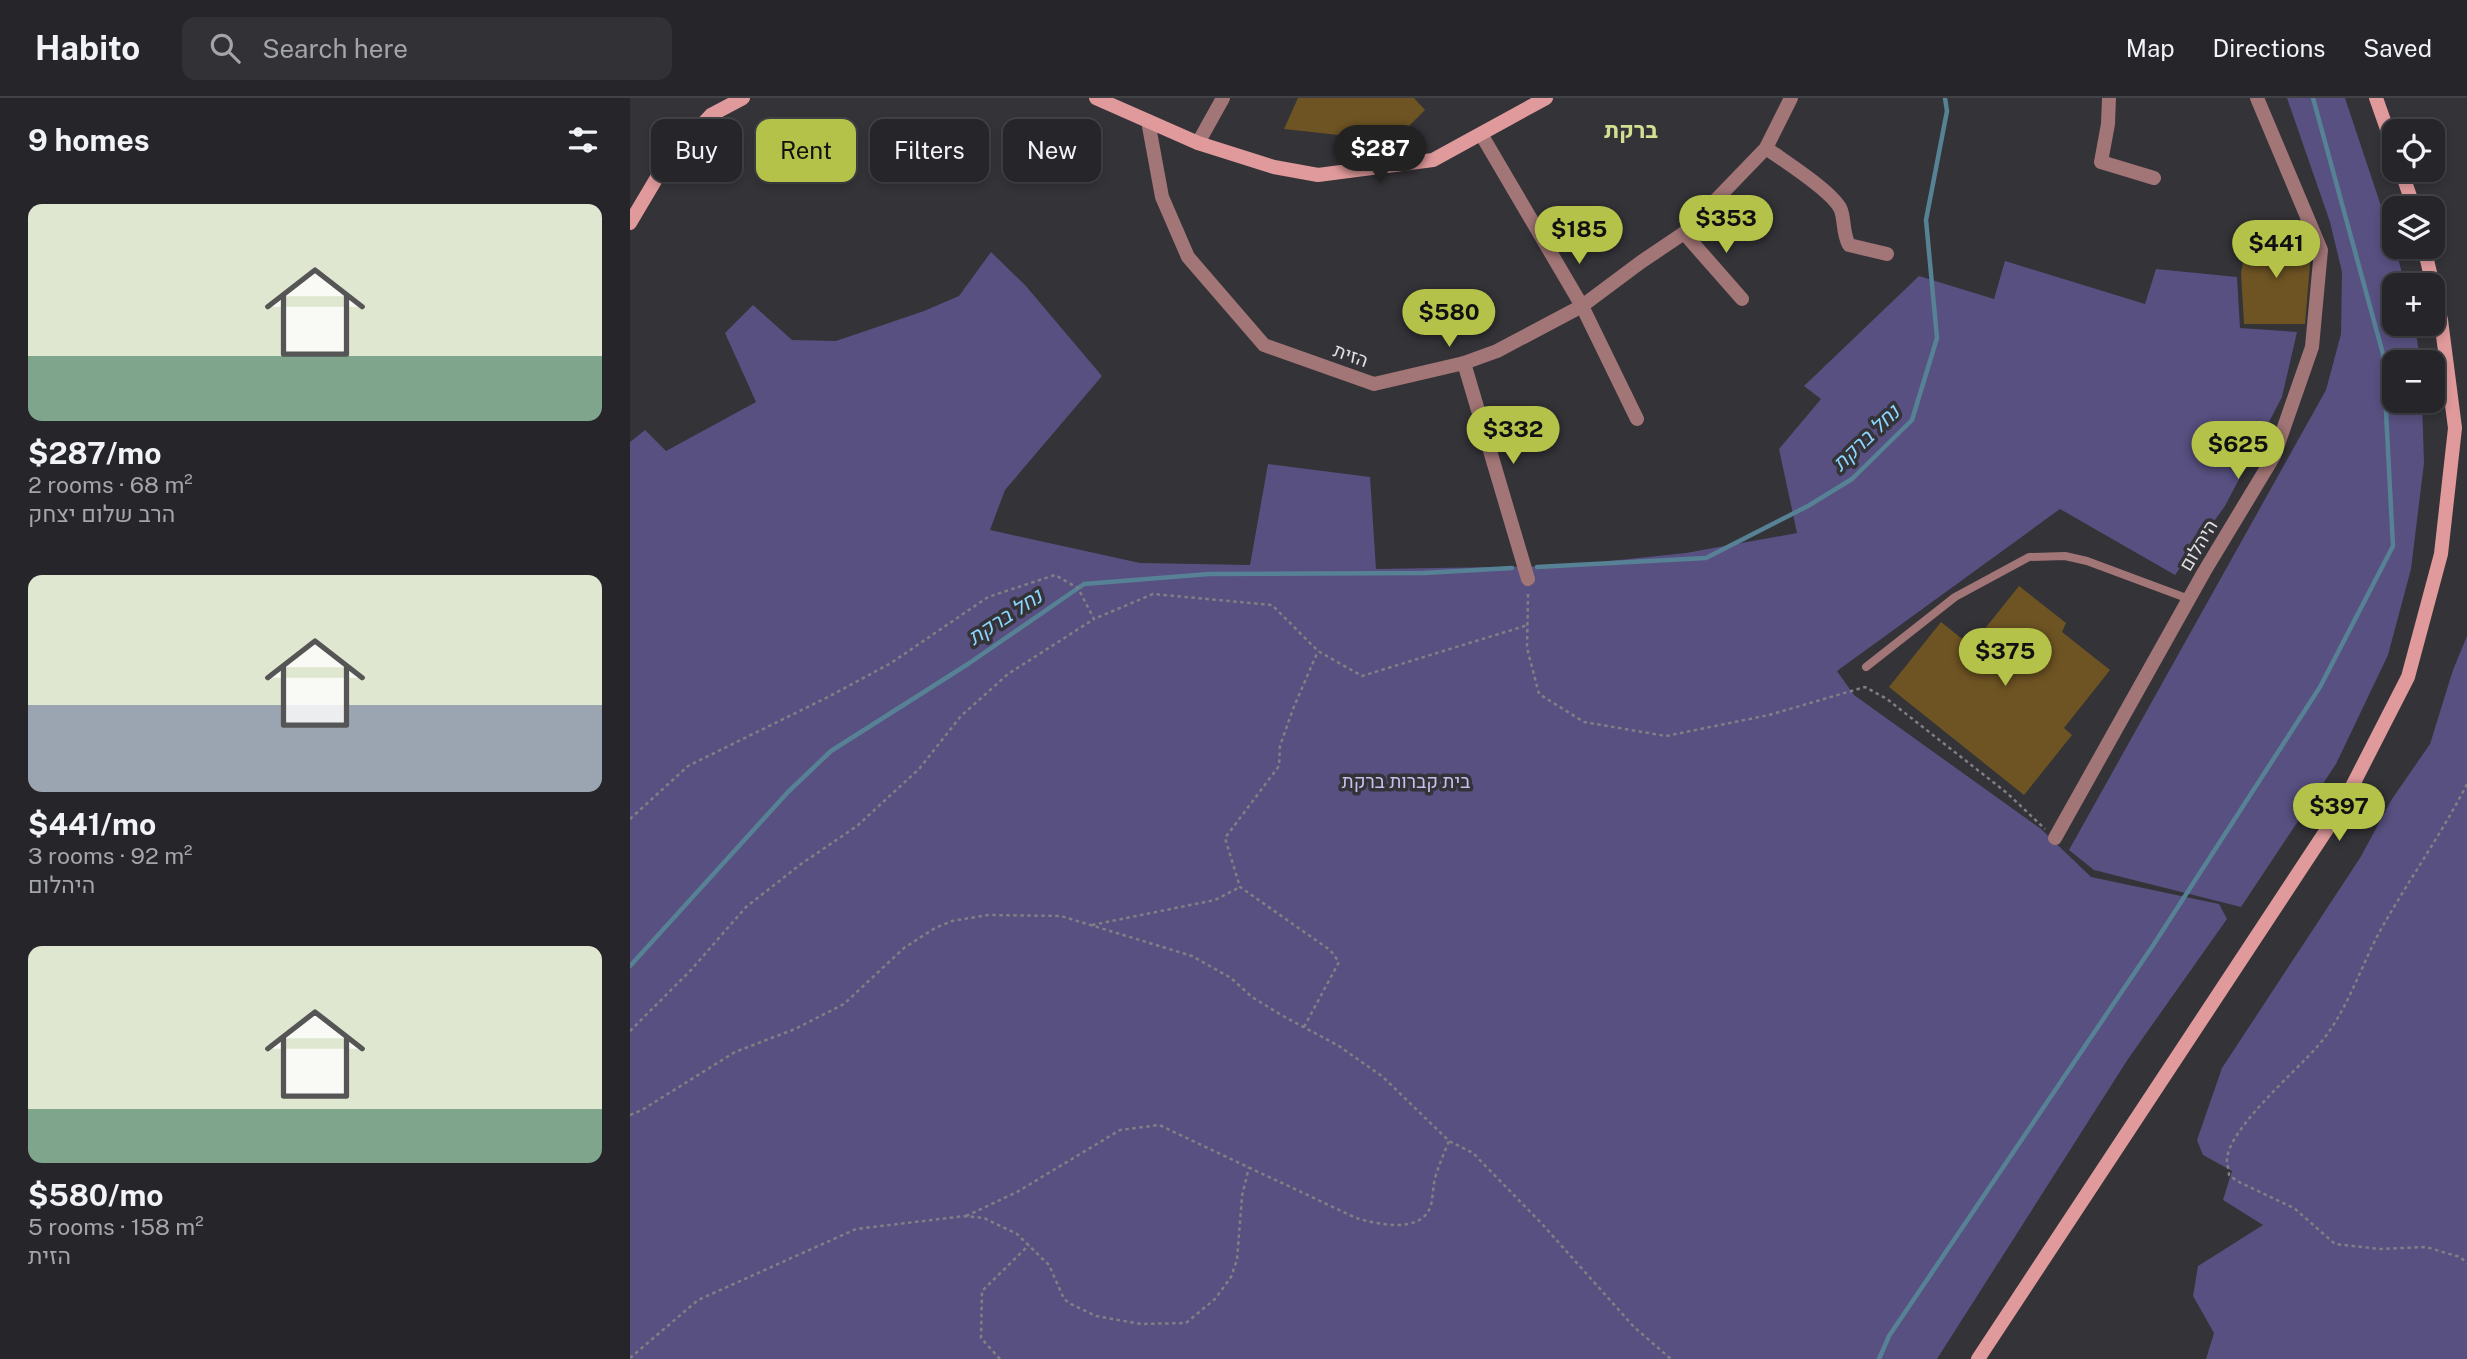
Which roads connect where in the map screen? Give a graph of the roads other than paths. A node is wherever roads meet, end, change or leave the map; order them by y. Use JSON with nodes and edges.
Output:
{"nodes":[{"id":1,"x":743,"y":98,"type":"edge"},
{"id":2,"x":1096,"y":98,"type":"edge"},
{"id":3,"x":1223,"y":98,"type":"edge"},
{"id":4,"x":1545,"y":98,"type":"edge"},
{"id":5,"x":1791,"y":98,"type":"edge"},
{"id":6,"x":2109,"y":98,"type":"edge"},
{"id":7,"x":2257,"y":98,"type":"edge"},
{"id":8,"x":2376,"y":98,"type":"edge"},
{"id":9,"x":2383,"y":119,"type":"edge"},
{"id":10,"x":1148,"y":121,"type":"junction"},
{"id":11,"x":1481,"y":134,"type":"junction"},
{"id":12,"x":1198,"y":143,"type":"junction"},
{"id":13,"x":1766,"y":148,"type":"junction"},
{"id":14,"x":2154,"y":178,"type":"dead end"},
{"id":15,"x":630,"y":223,"type":"edge"},
{"id":16,"x":1685,"y":233,"type":"junction"},
{"id":17,"x":1887,"y":254,"type":"dead end"},
{"id":18,"x":2427,"y":259,"type":"edge"},
{"id":19,"x":1742,"y":299,"type":"dead end"},
{"id":20,"x":1582,"y":306,"type":"junction"},
{"id":21,"x":1464,"y":363,"type":"junction"},
{"id":22,"x":1637,"y":419,"type":"dead end"},
{"id":23,"x":1528,"y":579,"type":"road end"},
{"id":24,"x":2189,"y":599,"type":"junction"},
{"id":25,"x":1866,"y":667,"type":"dead end"},
{"id":26,"x":2055,"y":838,"type":"road end"},
{"id":27,"x":1978,"y":1359,"type":"edge"}],
"edges":[{"from":1,"to":15,"type":"main road"},
{"from":2,"to":10,"type":"main road"},
{"from":3,"to":12,"type":"street"},
{"from":4,"to":11,"type":"main road"},
{"from":5,"to":13,"type":"street","name":"הזית"},
{"from":6,"to":14,"type":"street"},
{"from":7,"to":24,"type":"street","name":"היהלום"},
{"from":8,"to":9,"type":"main road"},
{"from":10,"to":12,"type":"main road"},
{"from":10,"to":21,"type":"street","name":"הזית"},
{"from":11,"to":12,"type":"main road"},
{"from":11,"to":20,"type":"street"},
{"from":13,"to":16,"type":"street","name":"הזית"},
{"from":13,"to":17,"type":"street"},
{"from":16,"to":19,"type":"street"},
{"from":16,"to":20,"type":"street","name":"הזית"},
{"from":18,"to":27,"type":"main road"},
{"from":20,"to":21,"type":"street","name":"הזית"},
{"from":20,"to":22,"type":"street"},
{"from":21,"to":23,"type":"street"},
{"from":24,"to":25,"type":"lane"},
{"from":24,"to":26,"type":"street","name":"היהלום"}]}
